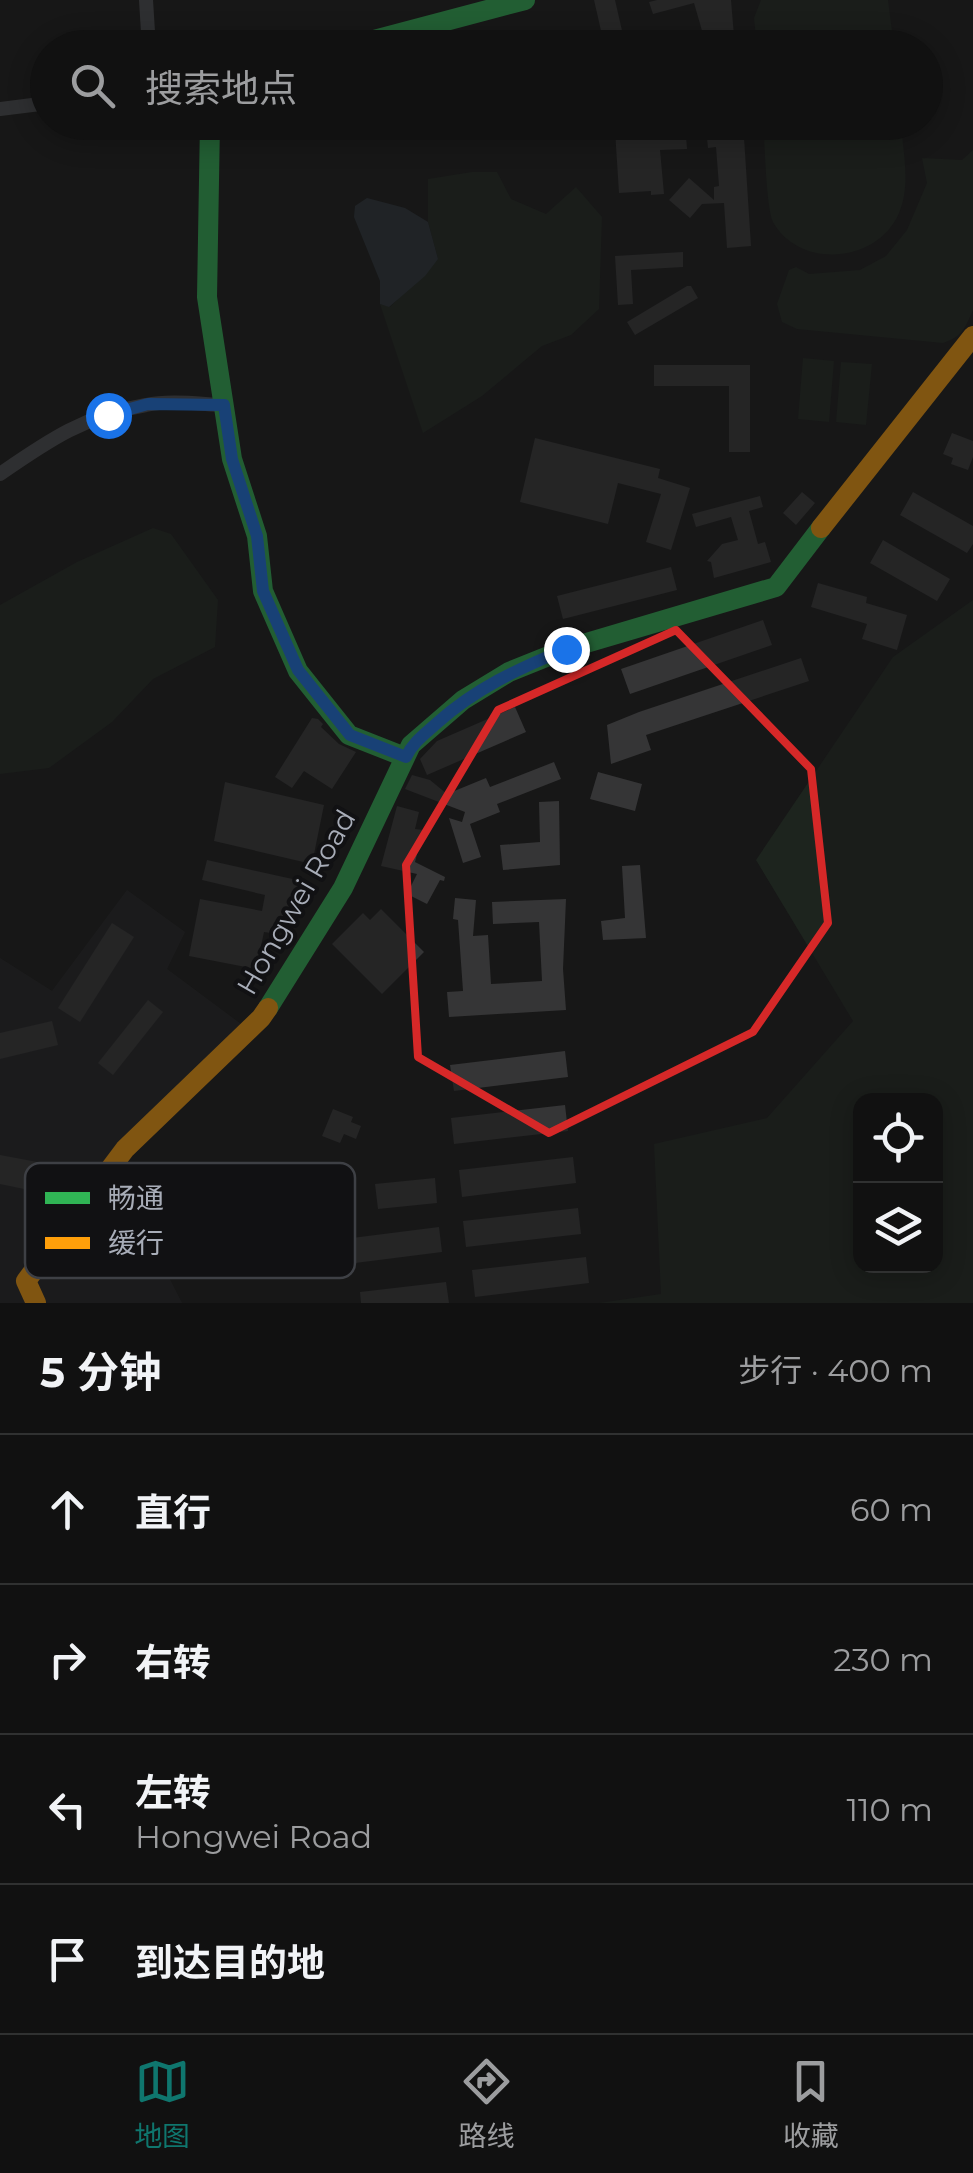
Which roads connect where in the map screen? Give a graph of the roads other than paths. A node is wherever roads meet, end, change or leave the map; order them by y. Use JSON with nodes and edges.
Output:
{"nodes":[{"id":1,"x":146,"y":0,"type":"edge"},
{"id":2,"x":524,"y":0,"type":"edge"},
{"id":3,"x":148,"y":30,"type":"edge"},
{"id":4,"x":412,"y":30,"type":"edge"},
{"id":5,"x":30,"y":105,"type":"edge"},
{"id":6,"x":0,"y":109,"type":"edge"},
{"id":7,"x":210,"y":140,"type":"edge"},
{"id":8,"x":973,"y":336,"type":"edge"},
{"id":9,"x":224,"y":405,"type":"junction"},
{"id":10,"x":0,"y":474,"type":"edge"},
{"id":11,"x":406,"y":757,"type":"junction"},
{"id":12,"x":115,"y":1163,"type":"edge"},
{"id":13,"x":28,"y":1278,"type":"edge"},
{"id":14,"x":36,"y":1303,"type":"edge"}],
"edges":[{"from":1,"to":3,"type":"street"},
{"from":2,"to":4,"type":"street"},
{"from":5,"to":6,"type":"street"},
{"from":7,"to":9,"type":"street"},
{"from":8,"to":11,"type":"street","name":"Hongwei Road"},
{"from":9,"to":10,"type":"street"},
{"from":9,"to":11,"type":"street"},
{"from":11,"to":12,"type":"street","name":"Hongwei Road"},
{"from":13,"to":14,"type":"street","name":"Hongwei Road"}]}
